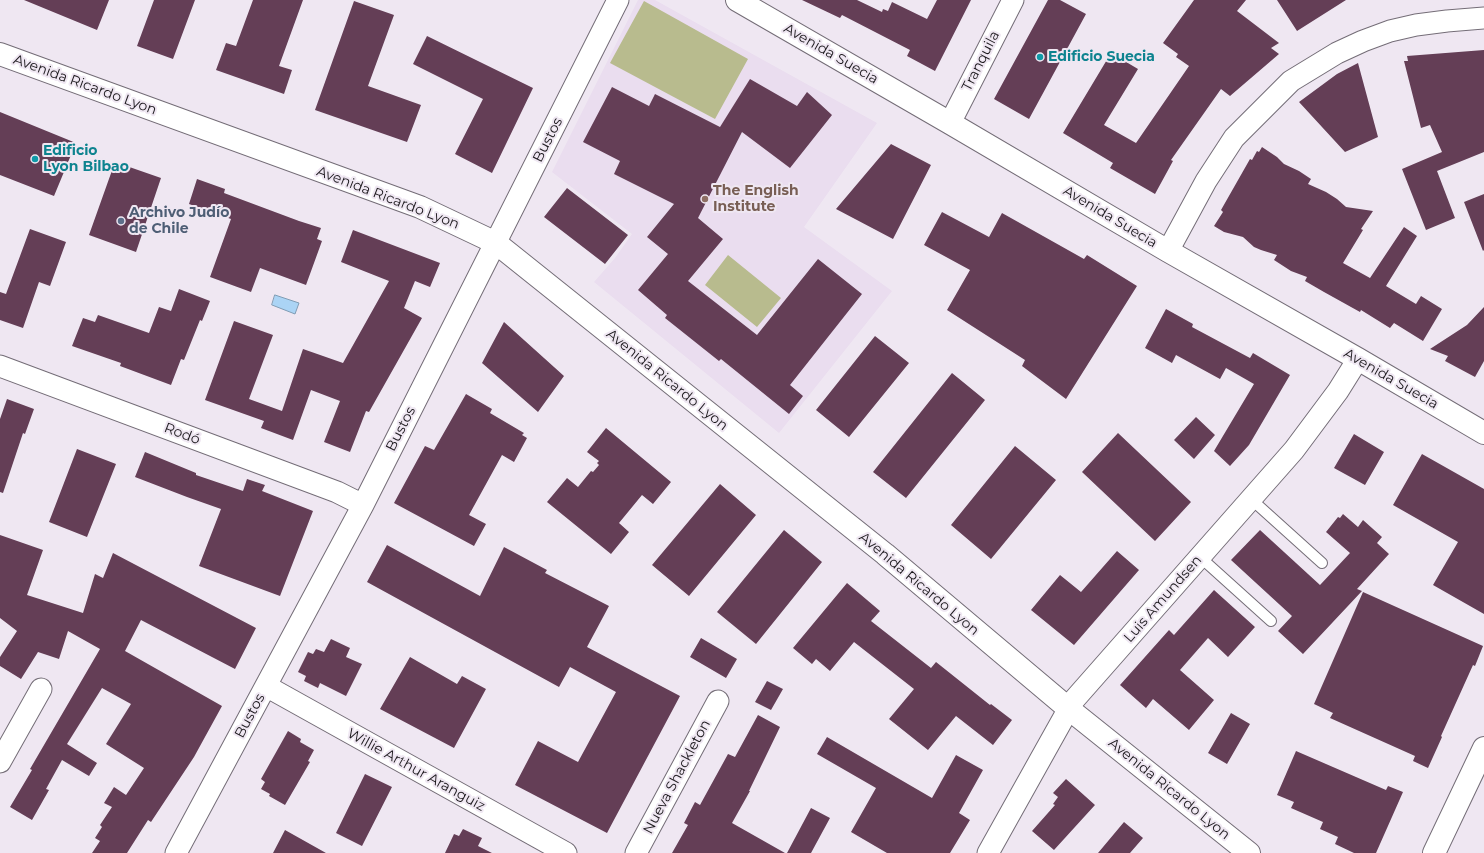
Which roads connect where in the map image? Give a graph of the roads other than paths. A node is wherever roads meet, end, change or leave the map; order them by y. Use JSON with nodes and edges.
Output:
{"nodes":[{"id":1,"x":618,"y":0,"type":"edge"},
{"id":2,"x":738,"y":0,"type":"edge"},
{"id":3,"x":1013,"y":0,"type":"edge"},
{"id":4,"x":1484,"y":18,"type":"edge"},
{"id":5,"x":0,"y":54,"type":"edge"},
{"id":6,"x":950,"y":123,"type":"junction"},
{"id":7,"x":496,"y":243,"type":"junction"},
{"id":8,"x":1168,"y":251,"type":"junction"},
{"id":9,"x":1358,"y":359,"type":"junction"},
{"id":10,"x":0,"y":366,"type":"edge"},
{"id":11,"x":1484,"y":433,"type":"edge"},
{"id":12,"x":1251,"y":499,"type":"junction"},
{"id":13,"x":363,"y":505,"type":"junction"},
{"id":14,"x":1200,"y":558,"type":"junction"},
{"id":15,"x":1322,"y":563,"type":"dead end"},
{"id":16,"x":1271,"y":621,"type":"dead end"},
{"id":17,"x":266,"y":686,"type":"junction"},
{"id":18,"x":41,"y":689,"type":"dead end"},
{"id":19,"x":718,"y":701,"type":"dead end"},
{"id":20,"x":1069,"y":709,"type":"junction"},
{"id":21,"x":1484,"y":748,"type":"edge"},
{"id":22,"x":0,"y":762,"type":"edge"},
{"id":23,"x":176,"y":853,"type":"edge"},
{"id":24,"x":566,"y":853,"type":"edge"},
{"id":25,"x":636,"y":853,"type":"edge"},
{"id":26,"x":988,"y":853,"type":"edge"},
{"id":27,"x":1249,"y":853,"type":"edge"},
{"id":28,"x":1434,"y":853,"type":"edge"}],
"edges":[{"from":1,"to":7,"type":"street","name":"Bustos"},
{"from":2,"to":6,"type":"street","name":"Avenida Suecia"},
{"from":3,"to":6,"type":"street","name":"Tranquila"},
{"from":4,"to":8,"type":"street"},
{"from":5,"to":7,"type":"street","name":"Avenida Ricardo Lyon"},
{"from":6,"to":8,"type":"street","name":"Avenida Suecia"},
{"from":7,"to":13,"type":"street","name":"Bustos"},
{"from":7,"to":20,"type":"street","name":"Avenida Ricardo Lyon"},
{"from":8,"to":9,"type":"street","name":"Avenida Suecia"},
{"from":9,"to":11,"type":"street","name":"Avenida Suecia"},
{"from":9,"to":12,"type":"street","name":"Luis Amundsen"},
{"from":10,"to":13,"type":"street","name":"Rodó"},
{"from":12,"to":14,"type":"street","name":"Luis Amundsen"},
{"from":12,"to":15,"type":"lane"},
{"from":13,"to":17,"type":"street","name":"Bustos"},
{"from":14,"to":16,"type":"lane"},
{"from":14,"to":20,"type":"street","name":"Luis Amundsen"},
{"from":17,"to":23,"type":"street","name":"Bustos"},
{"from":17,"to":24,"type":"street","name":"Willie Arthur Aranguiz"},
{"from":18,"to":22,"type":"street"},
{"from":19,"to":25,"type":"street","name":"Nueva Shackleton"},
{"from":20,"to":26,"type":"street","name":"Luis Amundsen"},
{"from":20,"to":27,"type":"street","name":"Avenida Ricardo Lyon"},
{"from":21,"to":28,"type":"street"}]}
